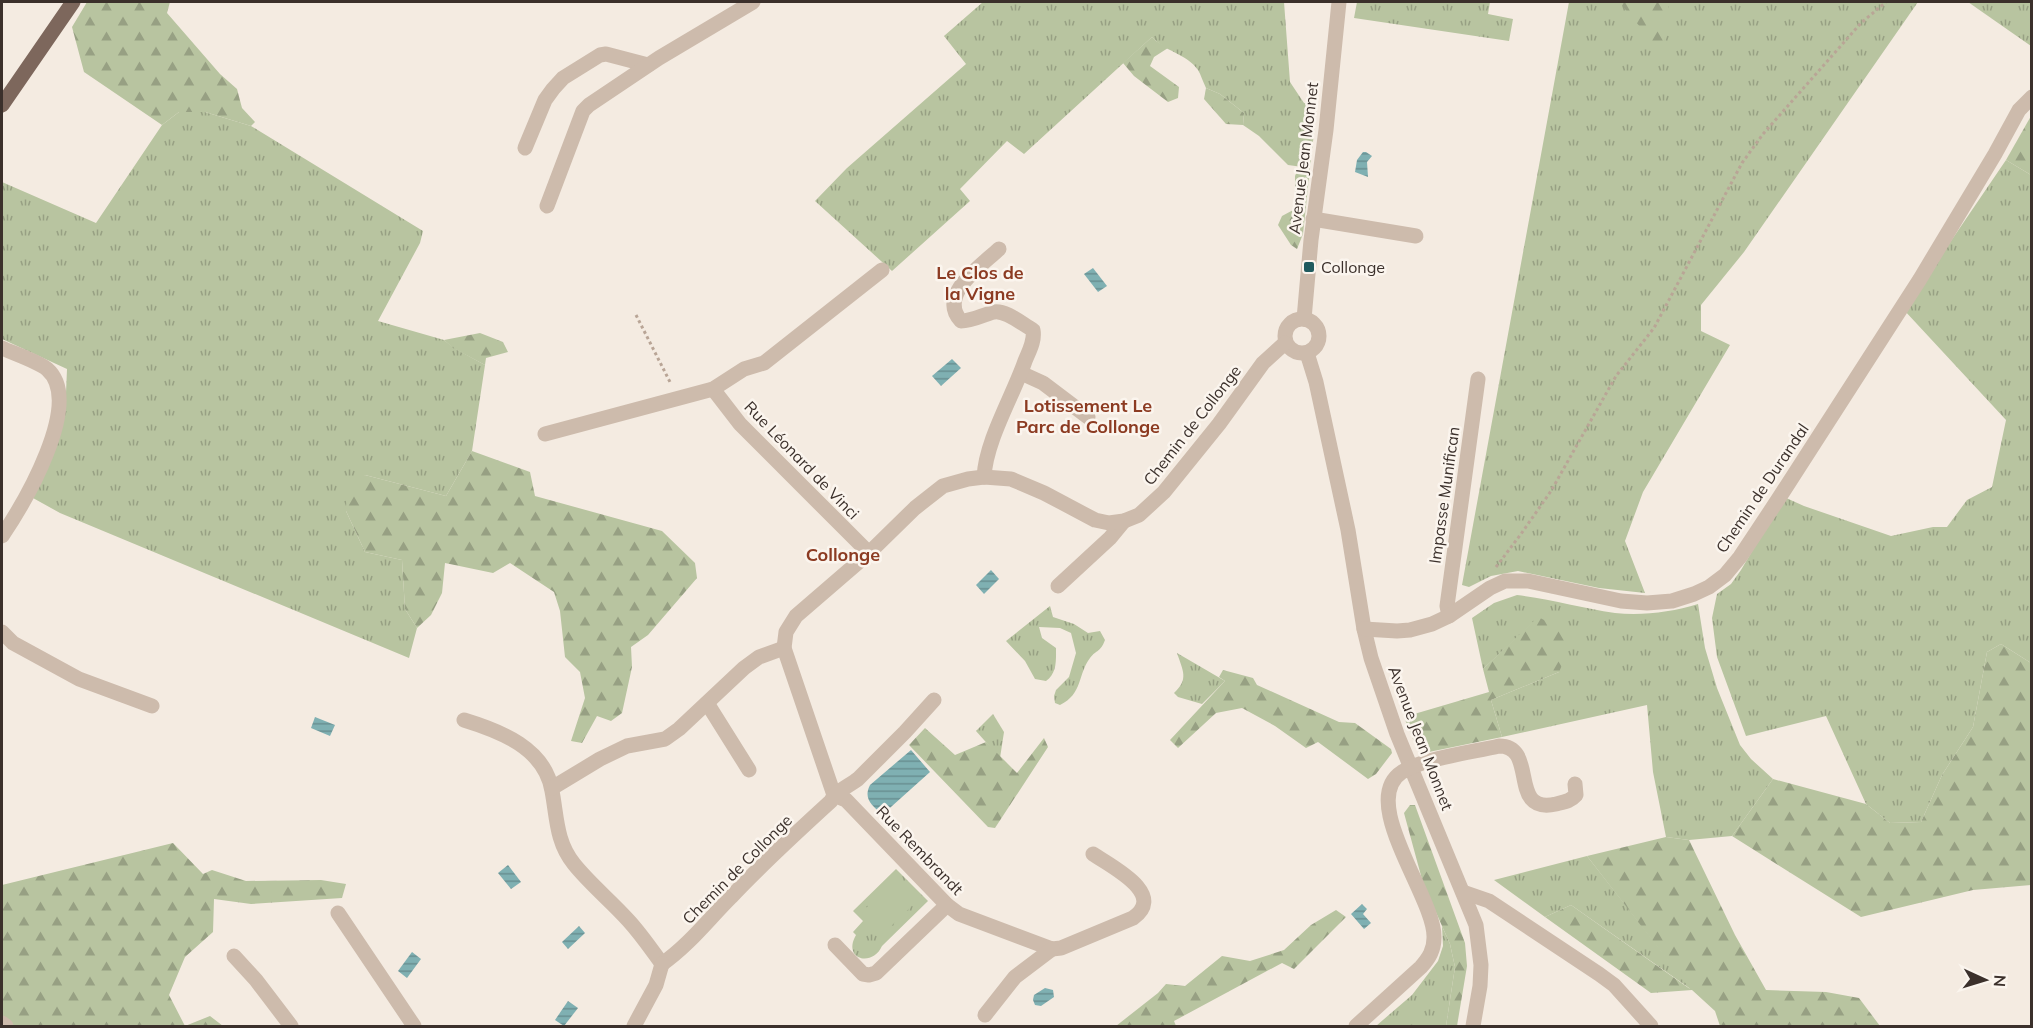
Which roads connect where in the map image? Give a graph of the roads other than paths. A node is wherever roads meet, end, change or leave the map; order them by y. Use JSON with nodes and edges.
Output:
{"nodes":[{"id":1,"x":73,"y":2,"type":"edge"},
{"id":2,"x":753,"y":2,"type":"edge"},
{"id":3,"x":1339,"y":2,"type":"edge"},
{"id":4,"x":654,"y":61,"type":"junction"},
{"id":5,"x":2031,"y":97,"type":"edge"},
{"id":6,"x":2,"y":105,"type":"edge"},
{"id":7,"x":525,"y":148,"type":"dead end"},
{"id":8,"x":547,"y":206,"type":"dead end"},
{"id":9,"x":1313,"y":219,"type":"junction"},
{"id":10,"x":1416,"y":236,"type":"dead end"},
{"id":11,"x":999,"y":249,"type":"dead end"},
{"id":12,"x":882,"y":270,"type":"dead end"},
{"id":13,"x":1304,"y":319,"type":"junction"},
{"id":14,"x":1286,"y":343,"type":"junction"},
{"id":15,"x":2,"y":348,"type":"edge"},
{"id":16,"x":1307,"y":353,"type":"junction"},
{"id":17,"x":1021,"y":373,"type":"junction"},
{"id":18,"x":1478,"y":379,"type":"dead end"},
{"id":19,"x":713,"y":389,"type":"junction"},
{"id":20,"x":1088,"y":417,"type":"dead end"},
{"id":21,"x":545,"y":434,"type":"dead end"},
{"id":22,"x":984,"y":477,"type":"junction"},
{"id":23,"x":1124,"y":521,"type":"junction"},
{"id":24,"x":2,"y":536,"type":"edge"},
{"id":25,"x":869,"y":553,"type":"junction"},
{"id":26,"x":1058,"y":586,"type":"dead end"},
{"id":27,"x":1449,"y":615,"type":"junction"},
{"id":28,"x":1364,"y":629,"type":"junction"},
{"id":29,"x":2,"y":632,"type":"edge"},
{"id":30,"x":784,"y":648,"type":"junction"},
{"id":31,"x":934,"y":700,"type":"dead end"},
{"id":32,"x":707,"y":702,"type":"junction"},
{"id":33,"x":152,"y":706,"type":"dead end"},
{"id":34,"x":464,"y":720,"type":"dead end"},
{"id":35,"x":1410,"y":768,"type":"junction"},
{"id":36,"x":748,"y":770,"type":"dead end"},
{"id":37,"x":1575,"y":784,"type":"dead end"},
{"id":38,"x":552,"y":788,"type":"junction"},
{"id":39,"x":834,"y":795,"type":"junction"},
{"id":40,"x":1093,"y":854,"type":"dead end"},
{"id":41,"x":1462,"y":892,"type":"junction"},
{"id":42,"x":948,"y":905,"type":"junction"},
{"id":43,"x":338,"y":913,"type":"dead end"},
{"id":44,"x":835,"y":945,"type":"dead end"},
{"id":45,"x":1052,"y":949,"type":"junction"},
{"id":46,"x":234,"y":956,"type":"dead end"},
{"id":47,"x":662,"y":964,"type":"junction"},
{"id":48,"x":985,"y":1015,"type":"dead end"},
{"id":49,"x":2,"y":1023,"type":"edge"},
{"id":50,"x":6,"y":1026,"type":"edge"},
{"id":51,"x":291,"y":1026,"type":"edge"},
{"id":52,"x":414,"y":1026,"type":"edge"},
{"id":53,"x":634,"y":1026,"type":"edge"},
{"id":54,"x":1356,"y":1026,"type":"edge"},
{"id":55,"x":1473,"y":1026,"type":"edge"},
{"id":56,"x":1651,"y":1026,"type":"edge"}],
"edges":[{"from":1,"to":6,"type":"main road"},
{"from":2,"to":4,"type":"street"},
{"from":3,"to":9,"type":"street","name":"Avenue Jean Monnet"},
{"from":4,"to":7,"type":"street"},
{"from":4,"to":8,"type":"street"},
{"from":5,"to":27,"type":"street","name":"Chemin de Durandal"},
{"from":9,"to":10,"type":"street"},
{"from":9,"to":13,"type":"street","name":"Avenue Jean Monnet"},
{"from":11,"to":17,"type":"street"},
{"from":12,"to":19,"type":"street"},
{"from":13,"to":14,"type":"street"},
{"from":13,"to":16,"type":"street"},
{"from":14,"to":16,"type":"street"},
{"from":14,"to":23,"type":"street","name":"Chemin de Collonge"},
{"from":15,"to":24,"type":"street"},
{"from":16,"to":28,"type":"street","name":"Avenue Jean Monnet"},
{"from":17,"to":20,"type":"street"},
{"from":17,"to":22,"type":"street"},
{"from":18,"to":27,"type":"street","name":"Impasse Munifican"},
{"from":19,"to":21,"type":"street"},
{"from":19,"to":25,"type":"street","name":"Rue Léonard de Vinci"},
{"from":22,"to":23,"type":"street"},
{"from":22,"to":25,"type":"street"},
{"from":23,"to":26,"type":"street","name":"Chemin de Collonge"},
{"from":25,"to":30,"type":"street"},
{"from":27,"to":28,"type":"street","name":"Chemin de Durandal"},
{"from":28,"to":35,"type":"street","name":"Avenue Jean Monnet"},
{"from":29,"to":33,"type":"street"},
{"from":30,"to":32,"type":"street"},
{"from":30,"to":39,"type":"street"},
{"from":31,"to":39,"type":"street","name":"Chemin de Collonge"},
{"from":32,"to":36,"type":"street"},
{"from":32,"to":38,"type":"street"},
{"from":34,"to":38,"type":"street"},
{"from":35,"to":37,"type":"street"},
{"from":35,"to":41,"type":"street","name":"Avenue Jean Monnet"},
{"from":35,"to":54,"type":"street"},
{"from":38,"to":47,"type":"street"},
{"from":39,"to":42,"type":"street","name":"Rue Rembrandt"},
{"from":39,"to":47,"type":"street","name":"Chemin de Collonge"},
{"from":40,"to":45,"type":"street"},
{"from":41,"to":55,"type":"street","name":"Avenue Jean Monnet"},
{"from":41,"to":56,"type":"street"},
{"from":42,"to":44,"type":"street"},
{"from":42,"to":45,"type":"street","name":"Rue Rembrandt"},
{"from":43,"to":52,"type":"street"},
{"from":45,"to":48,"type":"street"},
{"from":46,"to":51,"type":"street"},
{"from":47,"to":53,"type":"street"},
{"from":49,"to":50,"type":"street"}]}
